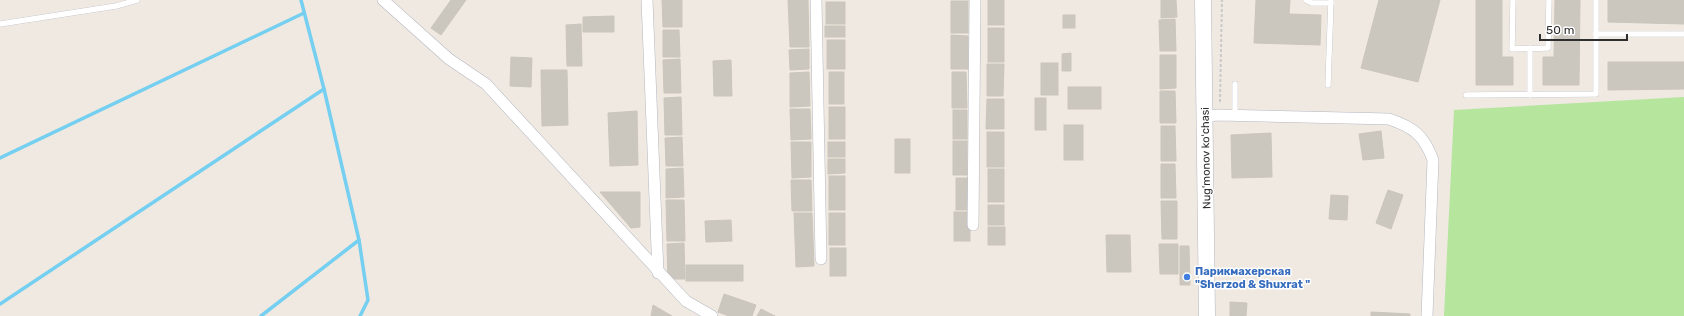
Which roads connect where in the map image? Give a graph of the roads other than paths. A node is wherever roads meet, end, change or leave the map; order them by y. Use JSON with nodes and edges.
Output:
{"nodes":[{"id":1,"x":137,"y":0,"type":"edge"},
{"id":2,"x":383,"y":0,"type":"edge"},
{"id":3,"x":647,"y":0,"type":"edge"},
{"id":4,"x":816,"y":0,"type":"edge"},
{"id":5,"x":975,"y":0,"type":"edge"},
{"id":6,"x":1203,"y":0,"type":"edge"},
{"id":7,"x":1306,"y":0,"type":"edge"},
{"id":8,"x":1513,"y":0,"type":"edge"},
{"id":9,"x":1549,"y":0,"type":"edge"},
{"id":10,"x":1596,"y":0,"type":"edge"},
{"id":11,"x":1331,"y":1,"type":"edge"},
{"id":12,"x":0,"y":24,"type":"edge"},
{"id":13,"x":1596,"y":34,"type":"junction"},
{"id":14,"x":1684,"y":34,"type":"edge"},
{"id":15,"x":1530,"y":48,"type":"junction"},
{"id":16,"x":1235,"y":84,"type":"dead end"},
{"id":17,"x":1328,"y":85,"type":"dead end"},
{"id":18,"x":1466,"y":95,"type":"dead end"},
{"id":19,"x":1530,"y":95,"type":"junction"},
{"id":20,"x":1235,"y":115,"type":"junction"},
{"id":21,"x":1205,"y":116,"type":"junction"},
{"id":22,"x":973,"y":225,"type":"dead end"},
{"id":23,"x":820,"y":259,"type":"dead end"},
{"id":24,"x":658,"y":272,"type":"junction"},
{"id":25,"x":712,"y":316,"type":"edge"},
{"id":26,"x":1207,"y":316,"type":"edge"},
{"id":27,"x":1427,"y":316,"type":"edge"}],
"edges":[{"from":1,"to":12,"type":"lane"},
{"from":2,"to":24,"type":"street"},
{"from":3,"to":24,"type":"street"},
{"from":4,"to":23,"type":"street"},
{"from":5,"to":22,"type":"street"},
{"from":6,"to":21,"type":"main road","name":"Nugʻmonov koʻchasi"},
{"from":7,"to":11,"type":"lane"},
{"from":8,"to":15,"type":"lane"},
{"from":9,"to":15,"type":"lane"},
{"from":10,"to":13,"type":"lane"},
{"from":11,"to":17,"type":"lane"},
{"from":13,"to":14,"type":"lane"},
{"from":13,"to":19,"type":"lane"},
{"from":15,"to":19,"type":"lane"},
{"from":16,"to":20,"type":"lane"},
{"from":18,"to":19,"type":"lane"},
{"from":20,"to":21,"type":"street"},
{"from":20,"to":27,"type":"street"},
{"from":21,"to":26,"type":"main road","name":"Nugʻmonov koʻchasi"},
{"from":24,"to":25,"type":"street"}]}
